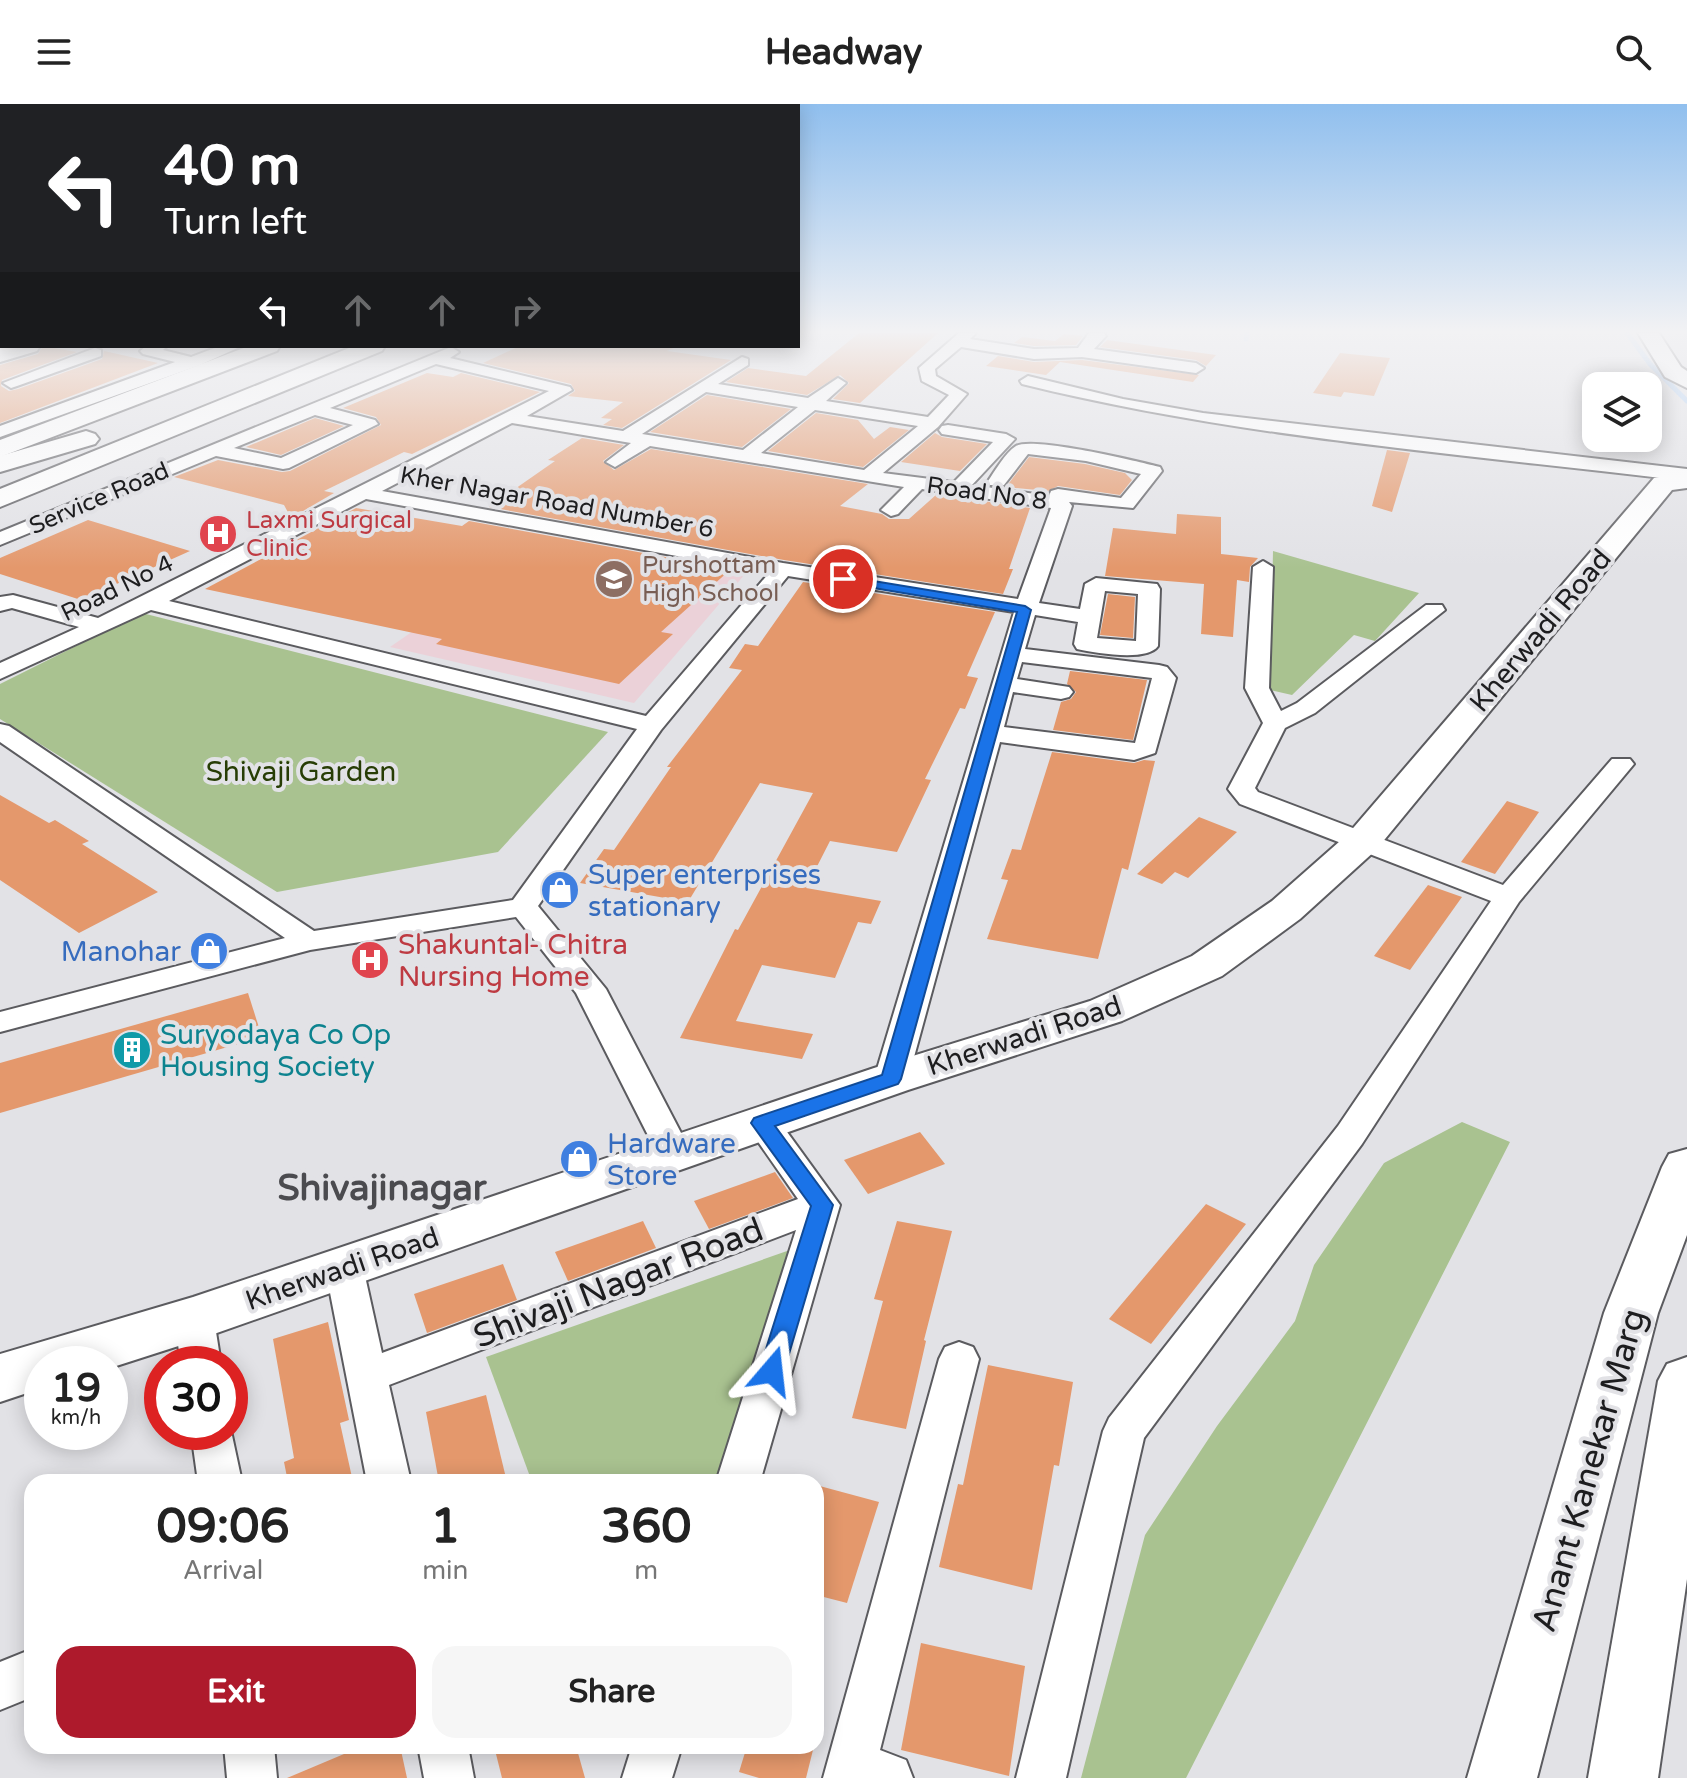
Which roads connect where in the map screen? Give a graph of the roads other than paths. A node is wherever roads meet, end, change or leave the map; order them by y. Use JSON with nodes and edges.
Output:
{"nodes":[{"id":1,"x":56,"y":411,"type":"edge"},
{"id":2,"x":99,"y":411,"type":"edge"},
{"id":3,"x":176,"y":411,"type":"edge"},
{"id":4,"x":218,"y":411,"type":"edge"},
{"id":5,"x":316,"y":411,"type":"edge"},
{"id":6,"x":323,"y":411,"type":"edge"},
{"id":7,"x":523,"y":411,"type":"edge"},
{"id":8,"x":673,"y":411,"type":"edge"},
{"id":9,"x":803,"y":411,"type":"edge"},
{"id":10,"x":852,"y":411,"type":"edge"},
{"id":11,"x":949,"y":411,"type":"edge"},
{"id":12,"x":1164,"y":411,"type":"edge"},
{"id":13,"x":510,"y":418,"type":"junction"},
{"id":14,"x":146,"y":423,"type":"junction"},
{"id":15,"x":940,"y":427,"type":"junction"},
{"id":16,"x":174,"y":429,"type":"junction"},
{"id":17,"x":0,"y":432,"type":"edge"},
{"id":18,"x":638,"y":438,"type":"junction"},
{"id":19,"x":0,"y":449,"type":"edge"},
{"id":20,"x":222,"y":452,"type":"junction"},
{"id":21,"x":748,"y":455,"type":"junction"},
{"id":22,"x":615,"y":462,"type":"dead end"},
{"id":23,"x":0,"y":464,"type":"edge"},
{"id":24,"x":868,"y":476,"type":"junction"},
{"id":25,"x":1687,"y":477,"type":"edge"},
{"id":26,"x":0,"y":480,"type":"edge"},
{"id":27,"x":997,"y":481,"type":"dead end"},
{"id":28,"x":1068,"y":481,"type":"junction"},
{"id":29,"x":918,"y":483,"type":"junction"},
{"id":30,"x":958,"y":489,"type":"junction"},
{"id":31,"x":364,"y":493,"type":"junction"},
{"id":32,"x":0,"y":499,"type":"edge"},
{"id":33,"x":891,"y":510,"type":"dead end"},
{"id":34,"x":0,"y":514,"type":"edge"},
{"id":35,"x":0,"y":539,"type":"edge"},
{"id":36,"x":1263,"y":567,"type":"dead end"},
{"id":37,"x":783,"y":569,"type":"junction"},
{"id":38,"x":149,"y":603,"type":"junction"},
{"id":39,"x":0,"y":604,"type":"edge"},
{"id":40,"x":1025,"y":610,"type":"junction"},
{"id":41,"x":1434,"y":610,"type":"dead end"},
{"id":42,"x":1089,"y":617,"type":"dead end"},
{"id":43,"x":100,"y":626,"type":"junction"},
{"id":44,"x":1012,"y":654,"type":"junction"},
{"id":45,"x":0,"y":672,"type":"edge"},
{"id":46,"x":1004,"y":684,"type":"junction"},
{"id":47,"x":1061,"y":692,"type":"dead end"},
{"id":48,"x":1275,"y":723,"type":"junction"},
{"id":49,"x":652,"y":725,"type":"junction"},
{"id":50,"x":0,"y":731,"type":"edge"},
{"id":51,"x":990,"y":733,"type":"junction"},
{"id":52,"x":1621,"y":764,"type":"dead end"},
{"id":53,"x":1362,"y":842,"type":"junction"},
{"id":54,"x":1508,"y":897,"type":"junction"},
{"id":55,"x":523,"y":907,"type":"junction"},
{"id":56,"x":309,"y":941,"type":"junction"},
{"id":57,"x":0,"y":1022,"type":"edge"},
{"id":58,"x":891,"y":1079,"type":"junction"},
{"id":59,"x":762,"y":1123,"type":"junction"},
{"id":60,"x":674,"y":1154,"type":"junction"},
{"id":61,"x":1687,"y":1167,"type":"edge"},
{"id":62,"x":822,"y":1205,"type":"junction"},
{"id":63,"x":344,"y":1267,"type":"junction"},
{"id":64,"x":194,"y":1319,"type":"junction"},
{"id":65,"x":106,"y":1346,"type":"edge"},
{"id":66,"x":198,"y":1346,"type":"edge"},
{"id":67,"x":959,"y":1359,"type":"dead end"},
{"id":68,"x":24,"y":1371,"type":"edge"},
{"id":69,"x":368,"y":1376,"type":"junction"},
{"id":70,"x":0,"y":1378,"type":"edge"},
{"id":71,"x":1687,"y":1381,"type":"edge"},
{"id":72,"x":215,"y":1450,"type":"edge"},
{"id":73,"x":219,"y":1474,"type":"edge"},
{"id":74,"x":387,"y":1474,"type":"edge"},
{"id":75,"x":740,"y":1474,"type":"edge"},
{"id":76,"x":24,"y":1676,"type":"edge"},
{"id":77,"x":0,"y":1686,"type":"edge"},
{"id":78,"x":250,"y":1754,"type":"edge"},
{"id":79,"x":444,"y":1754,"type":"edge"},
{"id":80,"x":654,"y":1754,"type":"edge"},
{"id":81,"x":862,"y":1774,"type":"edge"},
{"id":82,"x":252,"y":1778,"type":"edge"},
{"id":83,"x":449,"y":1778,"type":"edge"},
{"id":84,"x":647,"y":1778,"type":"edge"},
{"id":85,"x":1041,"y":1778,"type":"edge"},
{"id":86,"x":1502,"y":1778,"type":"edge"},
{"id":87,"x":1623,"y":1778,"type":"edge"}],
"edges":[{"from":1,"to":17,"type":"street"},
{"from":2,"to":19,"type":"street"},
{"from":3,"to":14,"type":"highway"},
{"from":4,"to":16,"type":"highway"},
{"from":5,"to":20,"type":"street","name":"Service Road"},
{"from":6,"to":20,"type":"street"},
{"from":7,"to":13,"type":"street","name":"Road No 4"},
{"from":8,"to":18,"type":"street"},
{"from":9,"to":21,"type":"street"},
{"from":10,"to":15,"type":"street"},
{"from":11,"to":15,"type":"street"},
{"from":12,"to":25,"type":"street"},
{"from":13,"to":18,"type":"street","name":"Road No 8"},
{"from":13,"to":31,"type":"street","name":"Road No 4"},
{"from":14,"to":23,"type":"highway"},
{"from":14,"to":26,"type":"highway"},
{"from":15,"to":24,"type":"street"},
{"from":15,"to":30,"type":"street"},
{"from":16,"to":32,"type":"highway"},
{"from":16,"to":34,"type":"highway"},
{"from":18,"to":21,"type":"street","name":"Road No 8"},
{"from":18,"to":22,"type":"street"},
{"from":20,"to":35,"type":"street","name":"Service Road"},
{"from":21,"to":24,"type":"street","name":"Road No 8"},
{"from":24,"to":29,"type":"street","name":"Road No 8"},
{"from":25,"to":53,"type":"street","name":"Kherwadi Road"},
{"from":27,"to":28,"type":"street"},
{"from":28,"to":30,"type":"street","name":"Road No 8"},
{"from":28,"to":40,"type":"street","name":"Road No 8"},
{"from":29,"to":30,"type":"street","name":"Road No 8"},
{"from":29,"to":33,"type":"street"},
{"from":31,"to":37,"type":"street","name":"Kher Nagar Road Number 6"},
{"from":31,"to":38,"type":"street","name":"Road No 4"},
{"from":36,"to":48,"type":"street"},
{"from":37,"to":40,"type":"street","name":"Kher Nagar Road Number 6"},
{"from":37,"to":49,"type":"street"},
{"from":38,"to":43,"type":"street","name":"Road No 4"},
{"from":38,"to":49,"type":"street"},
{"from":39,"to":43,"type":"street"},
{"from":40,"to":42,"type":"street","name":"Kher Nagar Road Number 6"},
{"from":40,"to":44,"type":"street","name":"Road No 8"},
{"from":41,"to":48,"type":"street"},
{"from":43,"to":45,"type":"street","name":"Road No 4"},
{"from":44,"to":46,"type":"street","name":"Road No 8"},
{"from":44,"to":51,"type":"street"},
{"from":46,"to":47,"type":"street"},
{"from":46,"to":51,"type":"street","name":"Road No 8"},
{"from":48,"to":53,"type":"street"},
{"from":49,"to":55,"type":"street"},
{"from":50,"to":56,"type":"street"},
{"from":51,"to":58,"type":"street","name":"Road No 8"},
{"from":52,"to":54,"type":"street"},
{"from":53,"to":54,"type":"street"},
{"from":53,"to":58,"type":"street","name":"Kherwadi Road"},
{"from":54,"to":85,"type":"street"},
{"from":55,"to":56,"type":"street"},
{"from":55,"to":60,"type":"street"},
{"from":56,"to":57,"type":"street"},
{"from":58,"to":59,"type":"street","name":"Kherwadi Road"},
{"from":59,"to":60,"type":"street","name":"Kherwadi Road"},
{"from":59,"to":62,"type":"street"},
{"from":60,"to":63,"type":"street","name":"Kherwadi Road"},
{"from":61,"to":86,"type":"street","name":"Anant Kanekar Marg"},
{"from":62,"to":69,"type":"street","name":"Shivaji Nagar Road"},
{"from":62,"to":75,"type":"street","name":"Shivaji Nagar Road"},
{"from":63,"to":64,"type":"street","name":"Kherwadi Road"},
{"from":63,"to":69,"type":"street"},
{"from":64,"to":65,"type":"street","name":"Kherwadi Road"},
{"from":64,"to":66,"type":"street"},
{"from":67,"to":81,"type":"street"},
{"from":68,"to":70,"type":"street","name":"Kherwadi Road"},
{"from":69,"to":74,"type":"street"},
{"from":71,"to":87,"type":"street"},
{"from":72,"to":73,"type":"street"},
{"from":76,"to":77,"type":"street"},
{"from":78,"to":82,"type":"street"},
{"from":79,"to":83,"type":"street"},
{"from":80,"to":84,"type":"street"}]}
